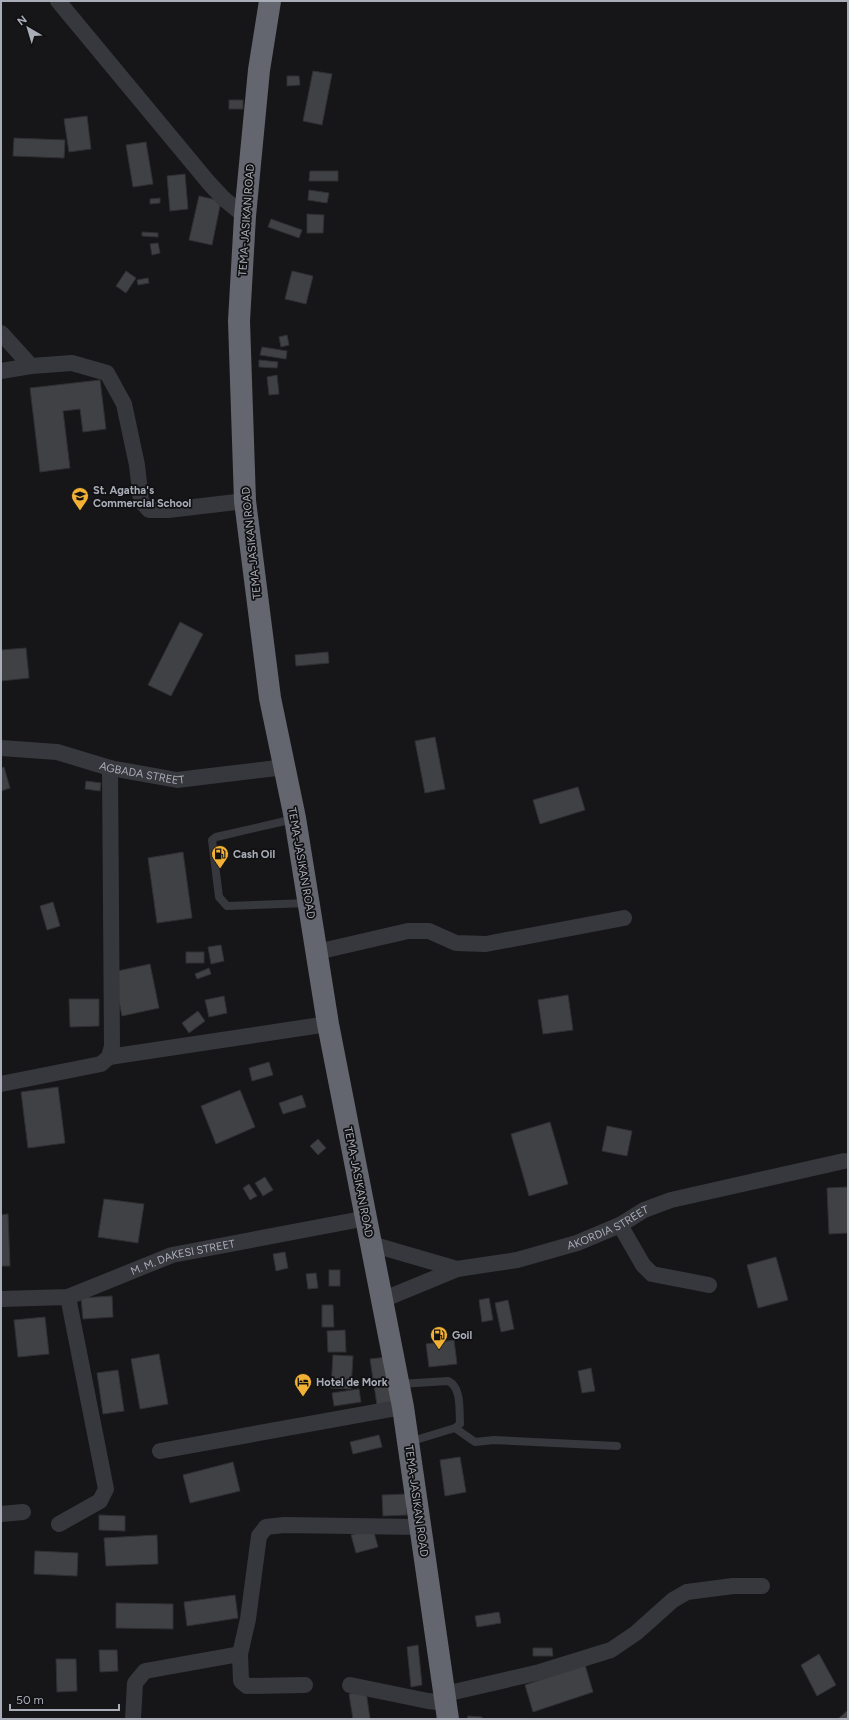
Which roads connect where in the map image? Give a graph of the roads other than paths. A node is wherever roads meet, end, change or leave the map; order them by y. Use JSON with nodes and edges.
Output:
{"nodes":[{"id":1,"x":58,"y":1,"type":"edge"},
{"id":2,"x":270,"y":1,"type":"edge"},
{"id":3,"x":245,"y":216,"type":"junction"},
{"id":4,"x":1,"y":333,"type":"edge"},
{"id":5,"x":31,"y":366,"type":"junction"},
{"id":6,"x":1,"y":371,"type":"edge"},
{"id":7,"x":245,"y":501,"type":"junction"},
{"id":8,"x":1,"y":748,"type":"edge"},
{"id":9,"x":285,"y":767,"type":"junction"},
{"id":10,"x":110,"y":768,"type":"junction"},
{"id":11,"x":295,"y":818,"type":"junction"},
{"id":12,"x":309,"y":903,"type":"junction"},
{"id":13,"x":624,"y":918,"type":"dead end"},
{"id":14,"x":317,"y":952,"type":"junction"},
{"id":15,"x":328,"y":1024,"type":"junction"},
{"id":16,"x":109,"y":1057,"type":"junction"},
{"id":17,"x":1,"y":1084,"type":"edge"},
{"id":18,"x":844,"y":1161,"type":"dead end"},
{"id":19,"x":366,"y":1218,"type":"junction"},
{"id":20,"x":620,"y":1225,"type":"junction"},
{"id":21,"x":371,"y":1244,"type":"junction"},
{"id":22,"x":457,"y":1269,"type":"junction"},
{"id":23,"x":709,"y":1285,"type":"dead end"},
{"id":24,"x":68,"y":1297,"type":"junction"},
{"id":25,"x":1,"y":1299,"type":"edge"},
{"id":26,"x":382,"y":1300,"type":"junction"},
{"id":27,"x":398,"y":1384,"type":"junction"},
{"id":28,"x":403,"y":1407,"type":"junction"},
{"id":29,"x":455,"y":1428,"type":"junction"},
{"id":30,"x":408,"y":1442,"type":"junction"},
{"id":31,"x":617,"y":1446,"type":"dead end"},
{"id":32,"x":160,"y":1451,"type":"dead end"},
{"id":33,"x":23,"y":1512,"type":"dead end"},
{"id":34,"x":1,"y":1514,"type":"edge"},
{"id":35,"x":59,"y":1524,"type":"dead end"},
{"id":36,"x":420,"y":1527,"type":"junction"},
{"id":37,"x":762,"y":1586,"type":"dead end"},
{"id":38,"x":240,"y":1654,"type":"junction"},
{"id":39,"x":305,"y":1685,"type":"dead end"},
{"id":40,"x":350,"y":1685,"type":"dead end"},
{"id":41,"x":446,"y":1705,"type":"edge"},
{"id":42,"x":133,"y":1719,"type":"edge"}],
"edges":[{"from":1,"to":3,"type":"street"},
{"from":2,"to":3,"type":"highway","name":"TEMA-JASIKAN ROAD"},
{"from":3,"to":7,"type":"highway","name":"TEMA-JASIKAN ROAD"},
{"from":4,"to":5,"type":"street"},
{"from":5,"to":6,"type":"street"},
{"from":5,"to":7,"type":"street"},
{"from":7,"to":9,"type":"highway","name":"TEMA-JASIKAN ROAD"},
{"from":8,"to":10,"type":"street","name":"AGBADA STREET"},
{"from":9,"to":10,"type":"street","name":"AGBADA STREET"},
{"from":9,"to":11,"type":"highway","name":"TEMA-JASIKAN ROAD"},
{"from":10,"to":16,"type":"street"},
{"from":11,"to":12,"type":"highway","name":"TEMA-JASIKAN ROAD"},
{"from":11,"to":12,"type":"lane"},
{"from":12,"to":14,"type":"highway","name":"TEMA-JASIKAN ROAD"},
{"from":13,"to":14,"type":"street"},
{"from":14,"to":15,"type":"highway","name":"TEMA-JASIKAN ROAD"},
{"from":15,"to":16,"type":"street"},
{"from":15,"to":19,"type":"highway","name":"TEMA-JASIKAN ROAD"},
{"from":16,"to":17,"type":"street"},
{"from":18,"to":20,"type":"street","name":"AKORDIA STREET"},
{"from":19,"to":21,"type":"highway","name":"TEMA-JASIKAN ROAD"},
{"from":19,"to":24,"type":"street","name":"M. M. DAKESI STREET"},
{"from":20,"to":22,"type":"street","name":"AKORDIA STREET"},
{"from":20,"to":23,"type":"street"},
{"from":21,"to":22,"type":"street","name":"AKORDIA STREET"},
{"from":21,"to":26,"type":"highway","name":"TEMA-JASIKAN ROAD"},
{"from":22,"to":26,"type":"street"},
{"from":24,"to":25,"type":"street","name":"M. M. DAKESI STREET"},
{"from":24,"to":35,"type":"street"},
{"from":26,"to":27,"type":"highway","name":"TEMA-JASIKAN ROAD"},
{"from":27,"to":28,"type":"highway","name":"TEMA-JASIKAN ROAD"},
{"from":27,"to":29,"type":"lane"},
{"from":28,"to":30,"type":"highway","name":"TEMA-JASIKAN ROAD"},
{"from":28,"to":32,"type":"street"},
{"from":29,"to":30,"type":"lane"},
{"from":29,"to":31,"type":"lane"},
{"from":30,"to":36,"type":"highway","name":"TEMA-JASIKAN ROAD"},
{"from":33,"to":34,"type":"street"},
{"from":36,"to":38,"type":"street"},
{"from":36,"to":41,"type":"highway","name":"TEMA-JASIKAN ROAD"},
{"from":37,"to":41,"type":"street"},
{"from":38,"to":39,"type":"street"},
{"from":38,"to":42,"type":"street"},
{"from":40,"to":41,"type":"street"}]}
